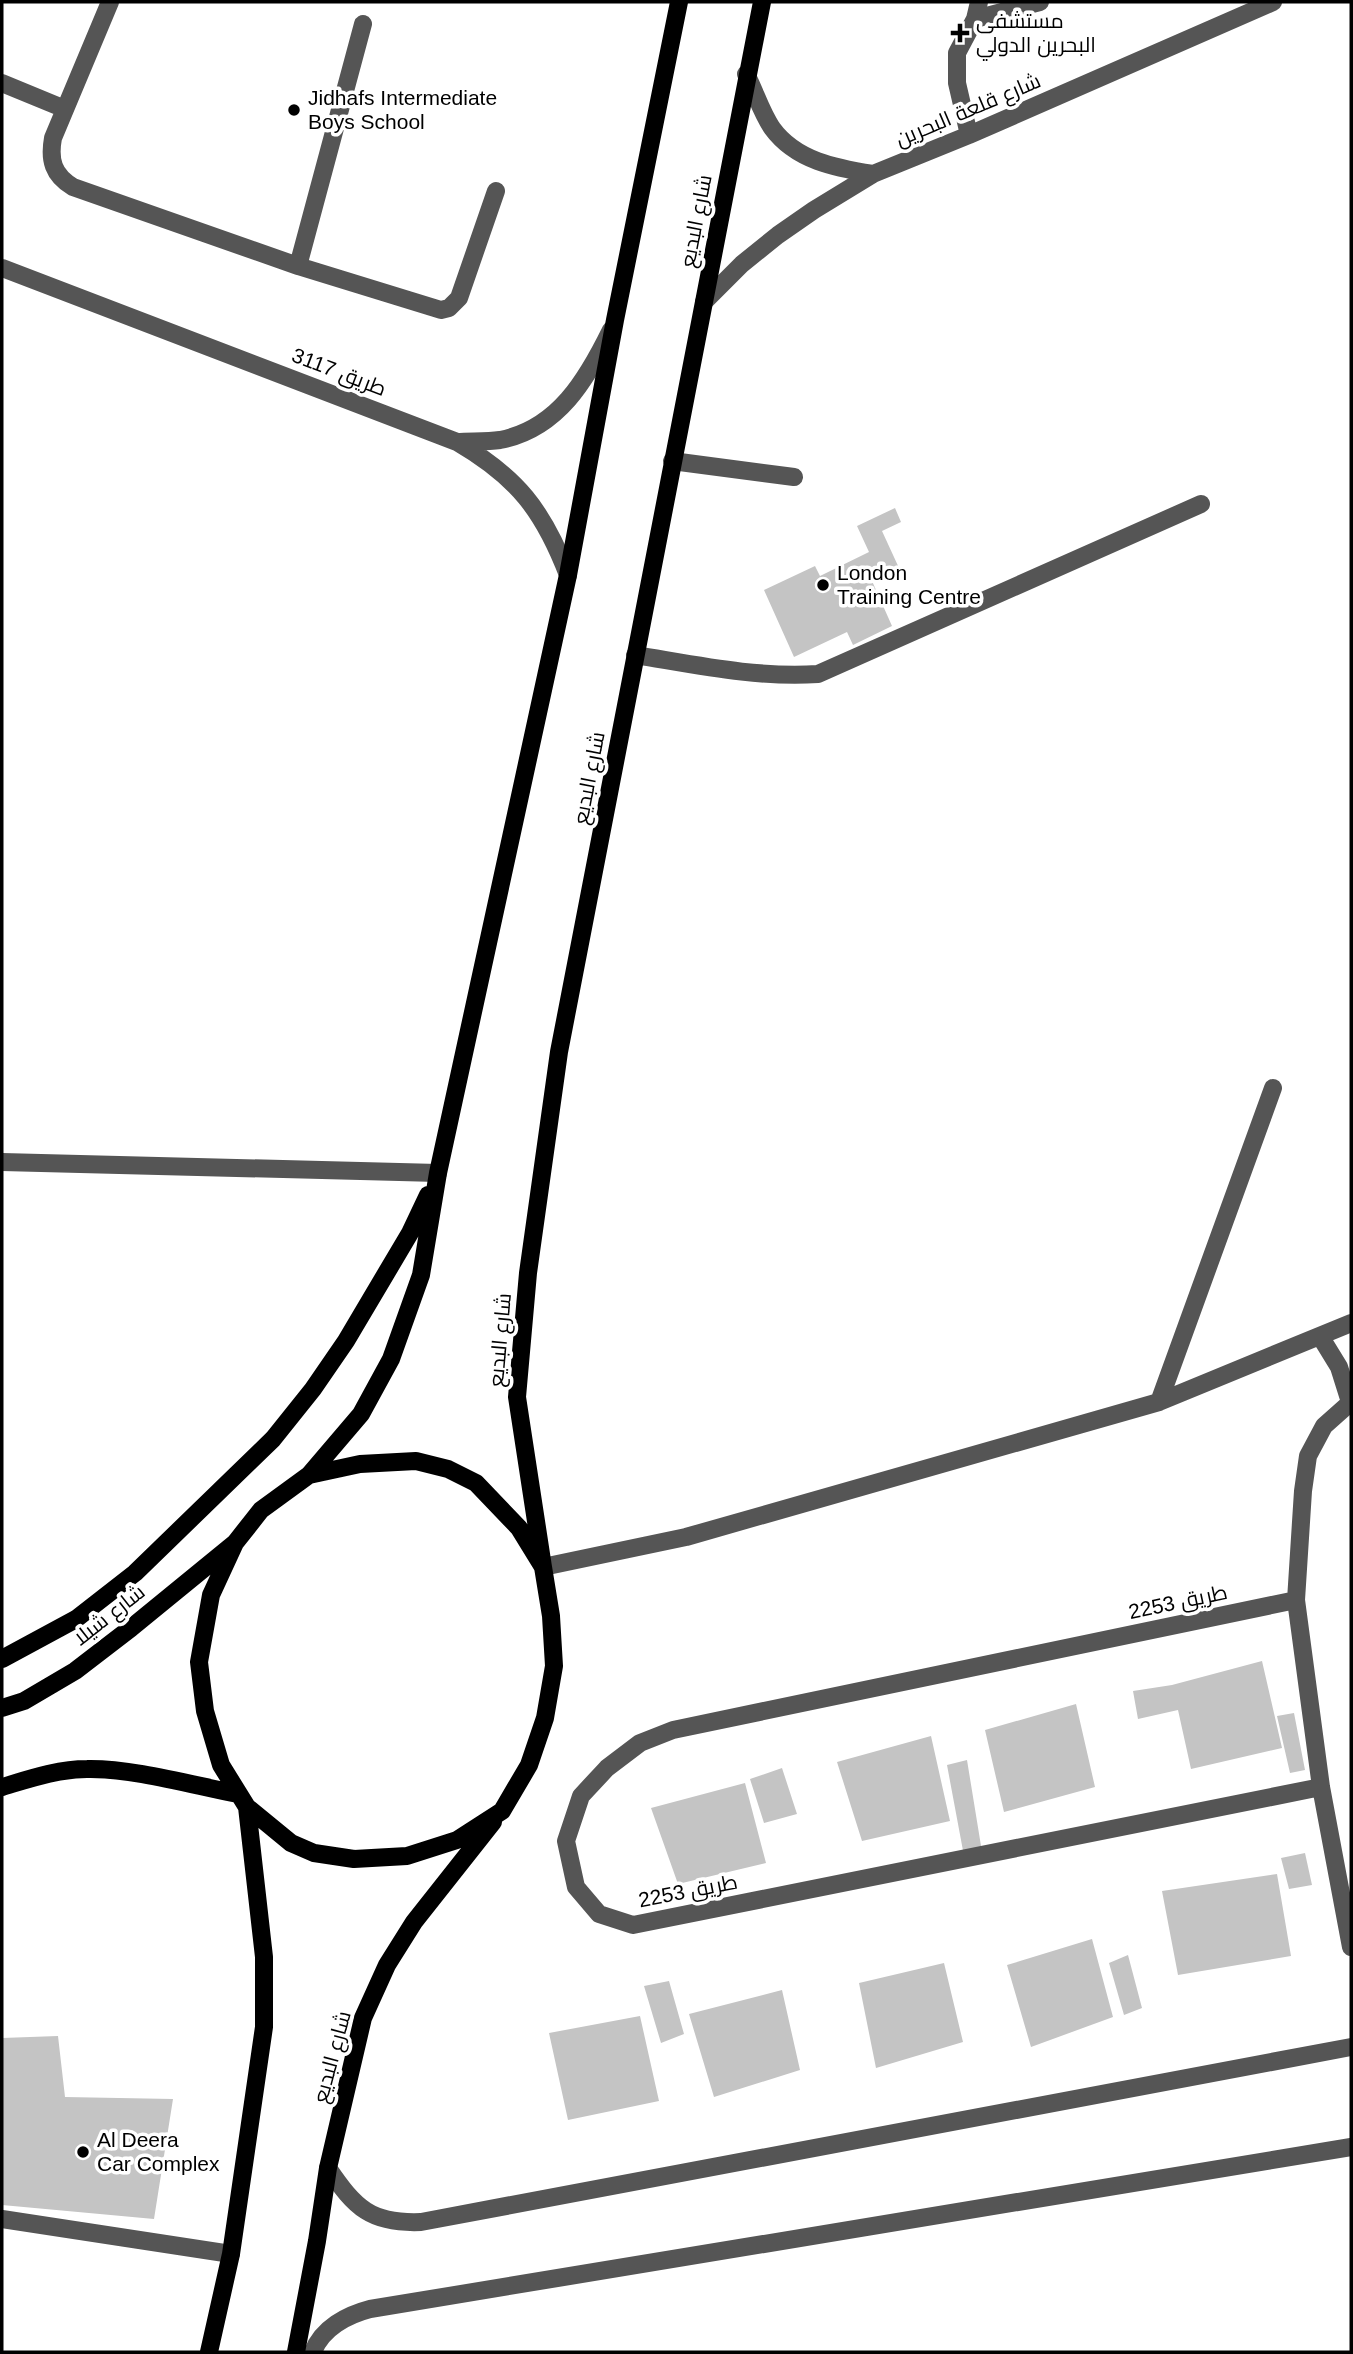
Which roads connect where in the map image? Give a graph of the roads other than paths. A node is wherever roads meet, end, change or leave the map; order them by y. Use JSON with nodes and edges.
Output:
{"nodes":[{"id":1,"x":110,"y":2,"type":"edge"},
{"id":2,"x":679,"y":2,"type":"edge"},
{"id":3,"x":762,"y":2,"type":"edge"},
{"id":4,"x":1040,"y":2,"type":"edge"},
{"id":5,"x":1273,"y":2,"type":"edge"},
{"id":6,"x":977,"y":11,"type":"edge"},
{"id":7,"x":363,"y":24,"type":"dead end"},
{"id":8,"x":746,"y":74,"type":"junction"},
{"id":9,"x":2,"y":83,"type":"edge"},
{"id":10,"x":65,"y":109,"type":"junction"},
{"id":11,"x":969,"y":135,"type":"junction"},
{"id":12,"x":873,"y":174,"type":"junction"},
{"id":13,"x":496,"y":191,"type":"dead end"},
{"id":14,"x":298,"y":266,"type":"junction"},
{"id":15,"x":2,"y":268,"type":"edge"},
{"id":16,"x":704,"y":302,"type":"junction"},
{"id":17,"x":615,"y":320,"type":"junction"},
{"id":18,"x":457,"y":442,"type":"junction"},
{"id":19,"x":672,"y":461,"type":"junction"},
{"id":20,"x":794,"y":477,"type":"dead end"},
{"id":21,"x":1200,"y":504,"type":"dead end"},
{"id":22,"x":568,"y":575,"type":"junction"},
{"id":23,"x":635,"y":655,"type":"junction"},
{"id":24,"x":1273,"y":1088,"type":"dead end"},
{"id":25,"x":2,"y":1162,"type":"edge"},
{"id":26,"x":438,"y":1173,"type":"junction"},
{"id":27,"x":1351,"y":1323,"type":"edge"},
{"id":28,"x":1320,"y":1336,"type":"junction"},
{"id":29,"x":1159,"y":1402,"type":"junction"},
{"id":30,"x":1351,"y":1402,"type":"edge"},
{"id":31,"x":309,"y":1475,"type":"junction"},
{"id":32,"x":235,"y":1543,"type":"junction"},
{"id":33,"x":543,"y":1567,"type":"junction"},
{"id":34,"x":1296,"y":1600,"type":"junction"},
{"id":35,"x":2,"y":1659,"type":"edge"},
{"id":36,"x":2,"y":1708,"type":"edge"},
{"id":37,"x":2,"y":1787,"type":"edge"},
{"id":38,"x":1321,"y":1787,"type":"junction"},
{"id":39,"x":243,"y":1801,"type":"junction"},
{"id":40,"x":502,"y":1811,"type":"junction"},
{"id":41,"x":1351,"y":1947,"type":"edge"},
{"id":42,"x":1351,"y":2047,"type":"edge"},
{"id":43,"x":1351,"y":2147,"type":"edge"},
{"id":44,"x":328,"y":2168,"type":"junction"},
{"id":45,"x":2,"y":2219,"type":"edge"},
{"id":46,"x":231,"y":2255,"type":"junction"},
{"id":47,"x":209,"y":2352,"type":"edge"},
{"id":48,"x":296,"y":2352,"type":"edge"},
{"id":49,"x":313,"y":2352,"type":"edge"}],
"edges":[{"from":1,"to":10,"type":"street"},
{"from":2,"to":17,"type":"main road"},
{"from":3,"to":8,"type":"main road","name":"شارع البديع"},
{"from":4,"to":6,"type":"street"},
{"from":5,"to":11,"type":"street","name":"شارع قلعة البحرين"},
{"from":6,"to":11,"type":"street"},
{"from":7,"to":14,"type":"street"},
{"from":8,"to":12,"type":"street"},
{"from":8,"to":16,"type":"main road","name":"شارع البديع"},
{"from":9,"to":10,"type":"street"},
{"from":10,"to":14,"type":"street"},
{"from":11,"to":12,"type":"street","name":"شارع قلعة البحرين"},
{"from":12,"to":16,"type":"street","name":"شارع قلعة البحرين"},
{"from":13,"to":14,"type":"street"},
{"from":15,"to":18,"type":"street","name":"طريق 3117"},
{"from":16,"to":19,"type":"main road","name":"شارع البديع"},
{"from":17,"to":18,"type":"street","name":"طريق 3117"},
{"from":17,"to":22,"type":"main road"},
{"from":18,"to":22,"type":"street"},
{"from":19,"to":20,"type":"street"},
{"from":19,"to":23,"type":"main road","name":"شارع البديع"},
{"from":21,"to":23,"type":"street"},
{"from":22,"to":26,"type":"main road"},
{"from":23,"to":33,"type":"main road","name":"شارع البديع"},
{"from":24,"to":29,"type":"street"},
{"from":25,"to":26,"type":"street"},
{"from":26,"to":31,"type":"main road"},
{"from":26,"to":35,"type":"main road"},
{"from":27,"to":28,"type":"street"},
{"from":28,"to":29,"type":"street"},
{"from":28,"to":30,"type":"street"},
{"from":29,"to":33,"type":"street"},
{"from":30,"to":34,"type":"street"},
{"from":31,"to":32,"type":"main road"},
{"from":31,"to":33,"type":"main road"},
{"from":32,"to":36,"type":"main road","name":"شارع شيلا"},
{"from":32,"to":39,"type":"main road"},
{"from":33,"to":40,"type":"main road","name":"شارع البديع"},
{"from":34,"to":38,"type":"street"},
{"from":34,"to":38,"type":"street","name":"طريق 2253"},
{"from":37,"to":39,"type":"main road"},
{"from":38,"to":41,"type":"street"},
{"from":39,"to":40,"type":"main road"},
{"from":39,"to":46,"type":"main road"},
{"from":40,"to":44,"type":"main road","name":"شارع البديع"},
{"from":42,"to":44,"type":"street"},
{"from":43,"to":49,"type":"street"},
{"from":44,"to":48,"type":"main road","name":"شارع البديع"},
{"from":45,"to":46,"type":"street"},
{"from":46,"to":47,"type":"main road"}]}
